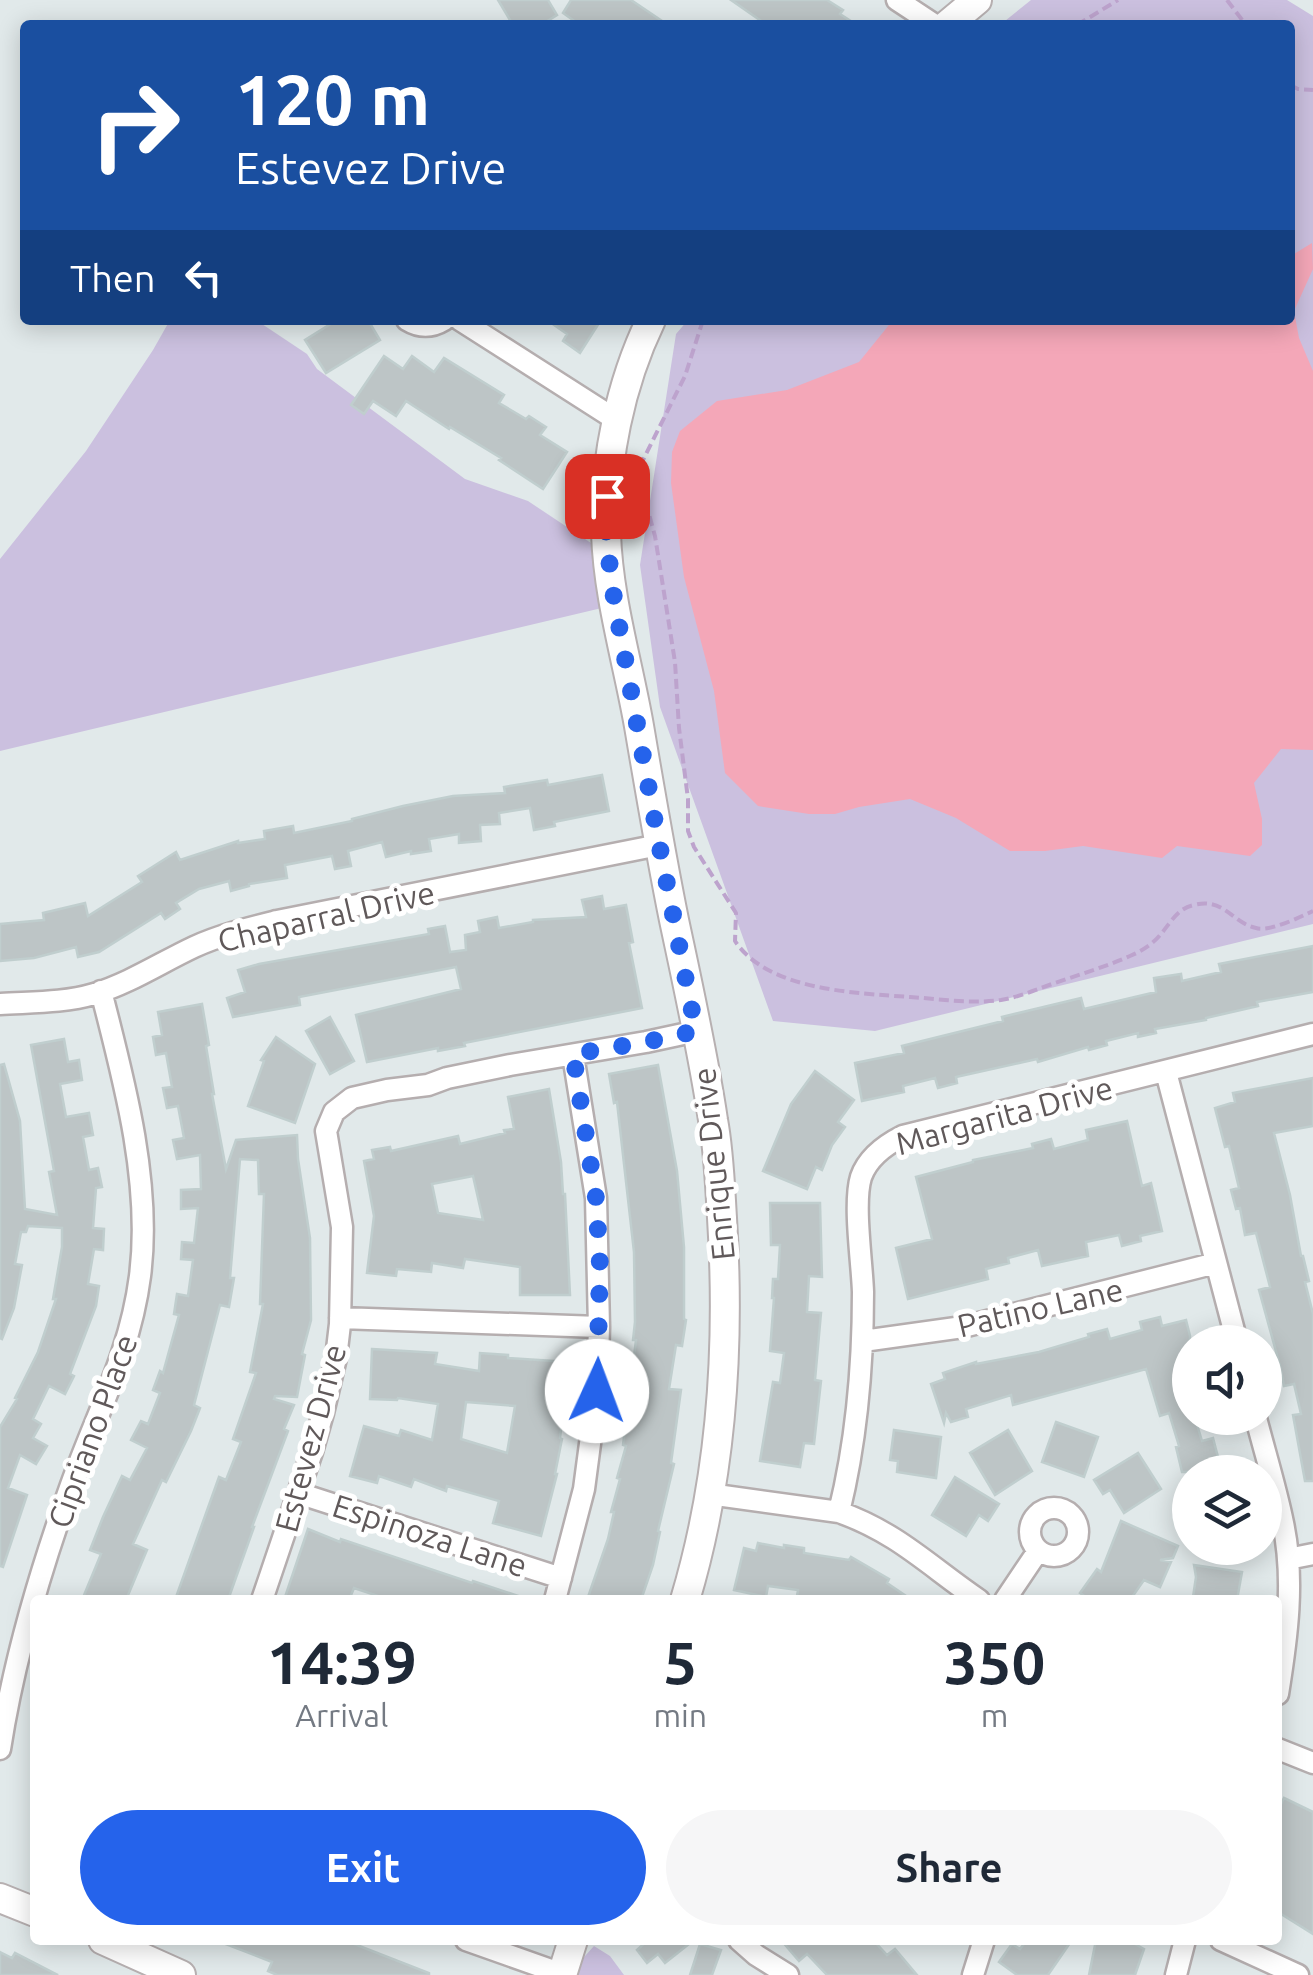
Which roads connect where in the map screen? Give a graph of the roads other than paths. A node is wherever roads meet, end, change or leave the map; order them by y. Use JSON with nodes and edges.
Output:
{"nodes":[{"id":1,"x":897,"y":0,"type":"edge"},
{"id":2,"x":978,"y":0,"type":"edge"},
{"id":3,"x":927,"y":20,"type":"edge"},
{"id":4,"x":952,"y":20,"type":"edge"},
{"id":5,"x":468,"y":325,"type":"edge"},
{"id":6,"x":649,"y":325,"type":"edge"},
{"id":7,"x":618,"y":421,"type":"junction"},
{"id":8,"x":659,"y":844,"type":"junction"},
{"id":9,"x":101,"y":992,"type":"junction"},
{"id":10,"x":0,"y":1004,"type":"edge"},
{"id":11,"x":696,"y":1031,"type":"junction"},
{"id":12,"x":1313,"y":1034,"type":"edge"},
{"id":13,"x":573,"y":1054,"type":"junction"},
{"id":14,"x":1166,"y":1072,"type":"junction"},
{"id":15,"x":1216,"y":1263,"type":"junction"},
{"id":16,"x":340,"y":1318,"type":"junction"},
{"id":17,"x":1232,"y":1325,"type":"edge"},
{"id":18,"x":600,"y":1327,"type":"junction"},
{"id":19,"x":863,"y":1341,"type":"junction"},
{"id":20,"x":1260,"y":1435,"type":"edge"},
{"id":21,"x":298,"y":1493,"type":"junction"},
{"id":22,"x":708,"y":1494,"type":"junction"},
{"id":23,"x":839,"y":1512,"type":"junction"},
{"id":24,"x":1038,"y":1550,"type":"dead end"},
{"id":25,"x":1313,"y":1554,"type":"edge"},
{"id":26,"x":1288,"y":1559,"type":"junction"},
{"id":27,"x":561,"y":1578,"type":"junction"},
{"id":28,"x":35,"y":1595,"type":"edge"},
{"id":29,"x":264,"y":1595,"type":"edge"},
{"id":30,"x":556,"y":1595,"type":"edge"},
{"id":31,"x":686,"y":1595,"type":"edge"},
{"id":32,"x":972,"y":1595,"type":"edge"},
{"id":33,"x":1007,"y":1595,"type":"edge"},
{"id":34,"x":30,"y":1611,"type":"edge"},
{"id":35,"x":1282,"y":1662,"type":"edge"},
{"id":36,"x":0,"y":1749,"type":"edge"},
{"id":37,"x":1282,"y":1751,"type":"edge"},
{"id":38,"x":1313,"y":1763,"type":"edge"},
{"id":39,"x":0,"y":1898,"type":"edge"},
{"id":40,"x":30,"y":1910,"type":"edge"},
{"id":41,"x":114,"y":1945,"type":"edge"},
{"id":42,"x":480,"y":1945,"type":"edge"},
{"id":43,"x":571,"y":1945,"type":"edge"},
{"id":44,"x":745,"y":1945,"type":"edge"},
{"id":45,"x":982,"y":1945,"type":"edge"},
{"id":46,"x":1184,"y":1945,"type":"edge"},
{"id":47,"x":1232,"y":1945,"type":"edge"},
{"id":48,"x":181,"y":1975,"type":"edge"},
{"id":49,"x":562,"y":1975,"type":"edge"},
{"id":50,"x":788,"y":1975,"type":"edge"},
{"id":51,"x":973,"y":1975,"type":"edge"},
{"id":52,"x":1176,"y":1975,"type":"edge"},
{"id":53,"x":1298,"y":1975,"type":"edge"}],
"edges":[{"from":1,"to":3,"type":"street"},
{"from":2,"to":4,"type":"street"},
{"from":5,"to":7,"type":"street"},
{"from":6,"to":7,"type":"street","name":"Enrique Drive"},
{"from":7,"to":8,"type":"street","name":"Enrique Drive"},
{"from":8,"to":9,"type":"street","name":"Chaparral Drive"},
{"from":8,"to":11,"type":"street","name":"Enrique Drive"},
{"from":9,"to":10,"type":"street","name":"Chaparral Drive"},
{"from":9,"to":28,"type":"street","name":"Cipriano Place"},
{"from":11,"to":13,"type":"street","name":"Estevez Drive"},
{"from":11,"to":22,"type":"street","name":"Enrique Drive"},
{"from":12,"to":14,"type":"street","name":"Margarita Drive"},
{"from":13,"to":16,"type":"street","name":"Estevez Drive"},
{"from":13,"to":18,"type":"street"},
{"from":14,"to":15,"type":"street"},
{"from":14,"to":19,"type":"street","name":"Margarita Drive"},
{"from":15,"to":17,"type":"street"},
{"from":15,"to":19,"type":"street","name":"Patino Lane"},
{"from":16,"to":18,"type":"street"},
{"from":16,"to":21,"type":"street","name":"Estevez Drive"},
{"from":18,"to":27,"type":"street"},
{"from":19,"to":23,"type":"street","name":"Margarita Drive"},
{"from":20,"to":26,"type":"street"},
{"from":21,"to":27,"type":"street","name":"Espinoza Lane"},
{"from":21,"to":29,"type":"street","name":"Estevez Drive"},
{"from":22,"to":23,"type":"street"},
{"from":22,"to":31,"type":"street","name":"Enrique Drive"},
{"from":23,"to":32,"type":"street"},
{"from":24,"to":33,"type":"street"},
{"from":25,"to":26,"type":"street"},
{"from":26,"to":35,"type":"street"},
{"from":27,"to":30,"type":"street"},
{"from":34,"to":36,"type":"street","name":"Cipriano Place"},
{"from":37,"to":38,"type":"street"},
{"from":39,"to":40,"type":"street"},
{"from":41,"to":48,"type":"street"},
{"from":42,"to":49,"type":"street"},
{"from":43,"to":49,"type":"street"},
{"from":44,"to":50,"type":"street"},
{"from":45,"to":51,"type":"street"},
{"from":46,"to":52,"type":"street"},
{"from":47,"to":53,"type":"street"}]}
